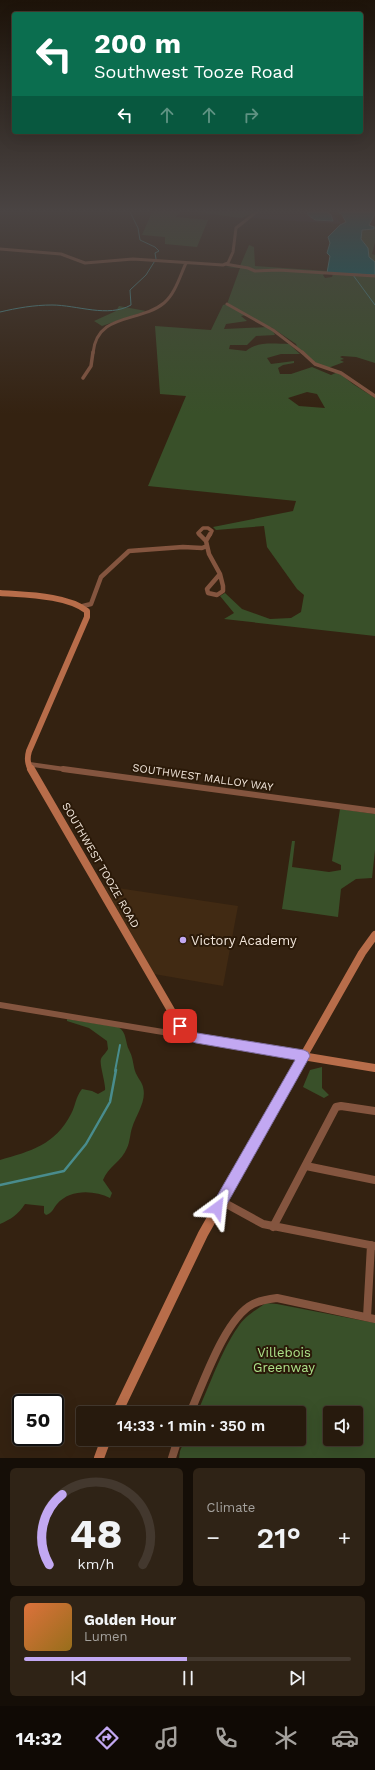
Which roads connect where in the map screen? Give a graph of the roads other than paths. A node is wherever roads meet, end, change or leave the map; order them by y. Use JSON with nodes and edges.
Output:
{"nodes":[{"id":1,"x":178,"y":278,"type":"edge"},
{"id":2,"x":227,"y":304,"type":"dead end"},
{"id":3,"x":83,"y":378,"type":"dead end"},
{"id":4,"x":375,"y":396,"type":"edge"},
{"id":5,"x":206,"y":540,"type":"dead end"},
{"id":6,"x":207,"y":546,"type":"junction"},
{"id":7,"x":220,"y":574,"type":"junction"},
{"id":8,"x":0,"y":593,"type":"edge"},
{"id":9,"x":83,"y":606,"type":"junction"},
{"id":10,"x":28,"y":764,"type":"junction"},
{"id":11,"x":375,"y":811,"type":"edge"},
{"id":12,"x":375,"y":935,"type":"edge"},
{"id":13,"x":0,"y":1005,"type":"edge"},
{"id":14,"x":187,"y":1034,"type":"junction"},
{"id":15,"x":304,"y":1056,"type":"junction"},
{"id":16,"x":375,"y":1068,"type":"edge"},
{"id":17,"x":375,"y":1111,"type":"edge"},
{"id":18,"x":306,"y":1166,"type":"junction"},
{"id":19,"x":375,"y":1180,"type":"edge"},
{"id":20,"x":222,"y":1201,"type":"junction"},
{"id":21,"x":273,"y":1227,"type":"junction"},
{"id":22,"x":373,"y":1245,"type":"edge"},
{"id":23,"x":371,"y":1318,"type":"edge"},
{"id":24,"x":120,"y":1406,"type":"edge"},
{"id":25,"x":193,"y":1406,"type":"edge"},
{"id":26,"x":103,"y":1446,"type":"edge"},
{"id":27,"x":176,"y":1446,"type":"edge"},
{"id":28,"x":99,"y":1458,"type":"edge"},
{"id":29,"x":172,"y":1458,"type":"edge"}],
"edges":[{"from":1,"to":3,"type":"street"},
{"from":2,"to":4,"type":"street"},
{"from":5,"to":6,"type":"street"},
{"from":6,"to":7,"type":"street"},
{"from":6,"to":9,"type":"street"},
{"from":7,"to":7,"type":"street"},
{"from":8,"to":9,"type":"main road"},
{"from":9,"to":10,"type":"main road"},
{"from":10,"to":11,"type":"street","name":"SOUTHWEST MALLOY WAY"},
{"from":10,"to":14,"type":"main road","name":"SOUTHWEST TOOZE ROAD"},
{"from":12,"to":15,"type":"main road"},
{"from":13,"to":14,"type":"street"},
{"from":14,"to":15,"type":"main road"},
{"from":15,"to":16,"type":"main road"},
{"from":15,"to":20,"type":"main road"},
{"from":17,"to":18,"type":"street"},
{"from":18,"to":19,"type":"street"},
{"from":18,"to":21,"type":"street"},
{"from":20,"to":21,"type":"street"},
{"from":20,"to":24,"type":"main road"},
{"from":21,"to":22,"type":"street"},
{"from":22,"to":23,"type":"street"},
{"from":23,"to":25,"type":"street"},
{"from":26,"to":28,"type":"main road"},
{"from":27,"to":29,"type":"street"}]}
